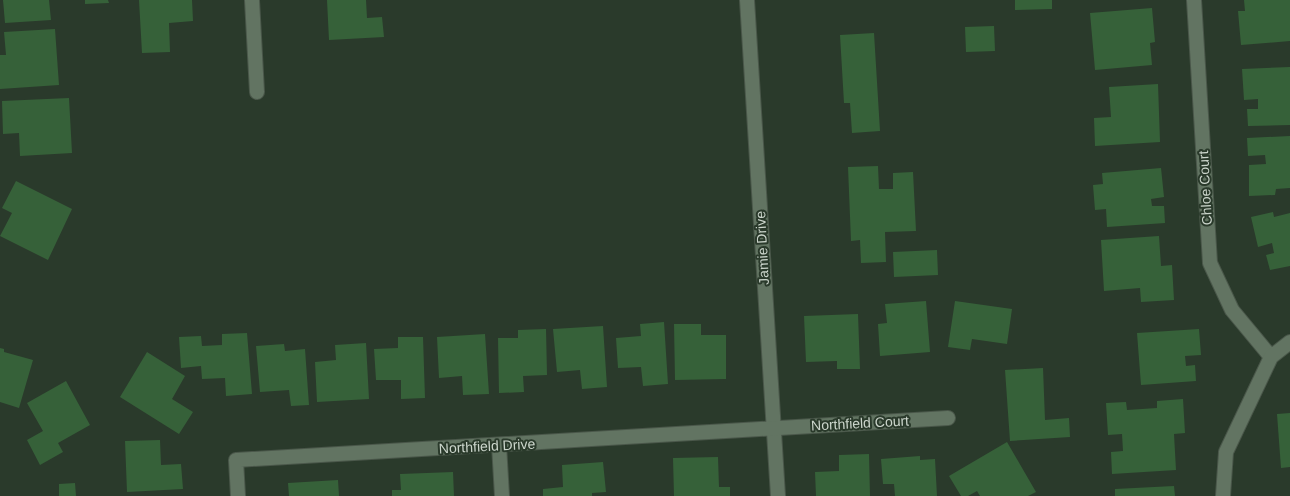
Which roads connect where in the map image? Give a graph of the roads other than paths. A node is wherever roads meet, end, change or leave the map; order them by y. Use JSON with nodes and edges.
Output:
{"nodes":[{"id":1,"x":252,"y":0,"type":"edge"},
{"id":2,"x":747,"y":0,"type":"edge"},
{"id":3,"x":1194,"y":0,"type":"edge"},
{"id":4,"x":257,"y":92,"type":"dead end"},
{"id":5,"x":1290,"y":342,"type":"edge"},
{"id":6,"x":1272,"y":357,"type":"junction"},
{"id":7,"x":948,"y":418,"type":"dead end"},
{"id":8,"x":773,"y":428,"type":"junction"},
{"id":9,"x":499,"y":445,"type":"junction"},
{"id":10,"x":238,"y":496,"type":"edge"},
{"id":11,"x":502,"y":496,"type":"edge"},
{"id":12,"x":778,"y":496,"type":"edge"},
{"id":13,"x":1223,"y":496,"type":"edge"}],
"edges":[{"from":1,"to":4,"type":"street"},
{"from":2,"to":8,"type":"street","name":"Jamie Drive"},
{"from":3,"to":6,"type":"street","name":"Chloe Court"},
{"from":5,"to":6,"type":"street"},
{"from":6,"to":13,"type":"street"},
{"from":7,"to":8,"type":"street","name":"Northfield Court"},
{"from":8,"to":9,"type":"street","name":"Northfield Drive"},
{"from":8,"to":12,"type":"street","name":"Jamie Drive"},
{"from":9,"to":10,"type":"street","name":"Northfield Drive"},
{"from":9,"to":11,"type":"street"}]}
